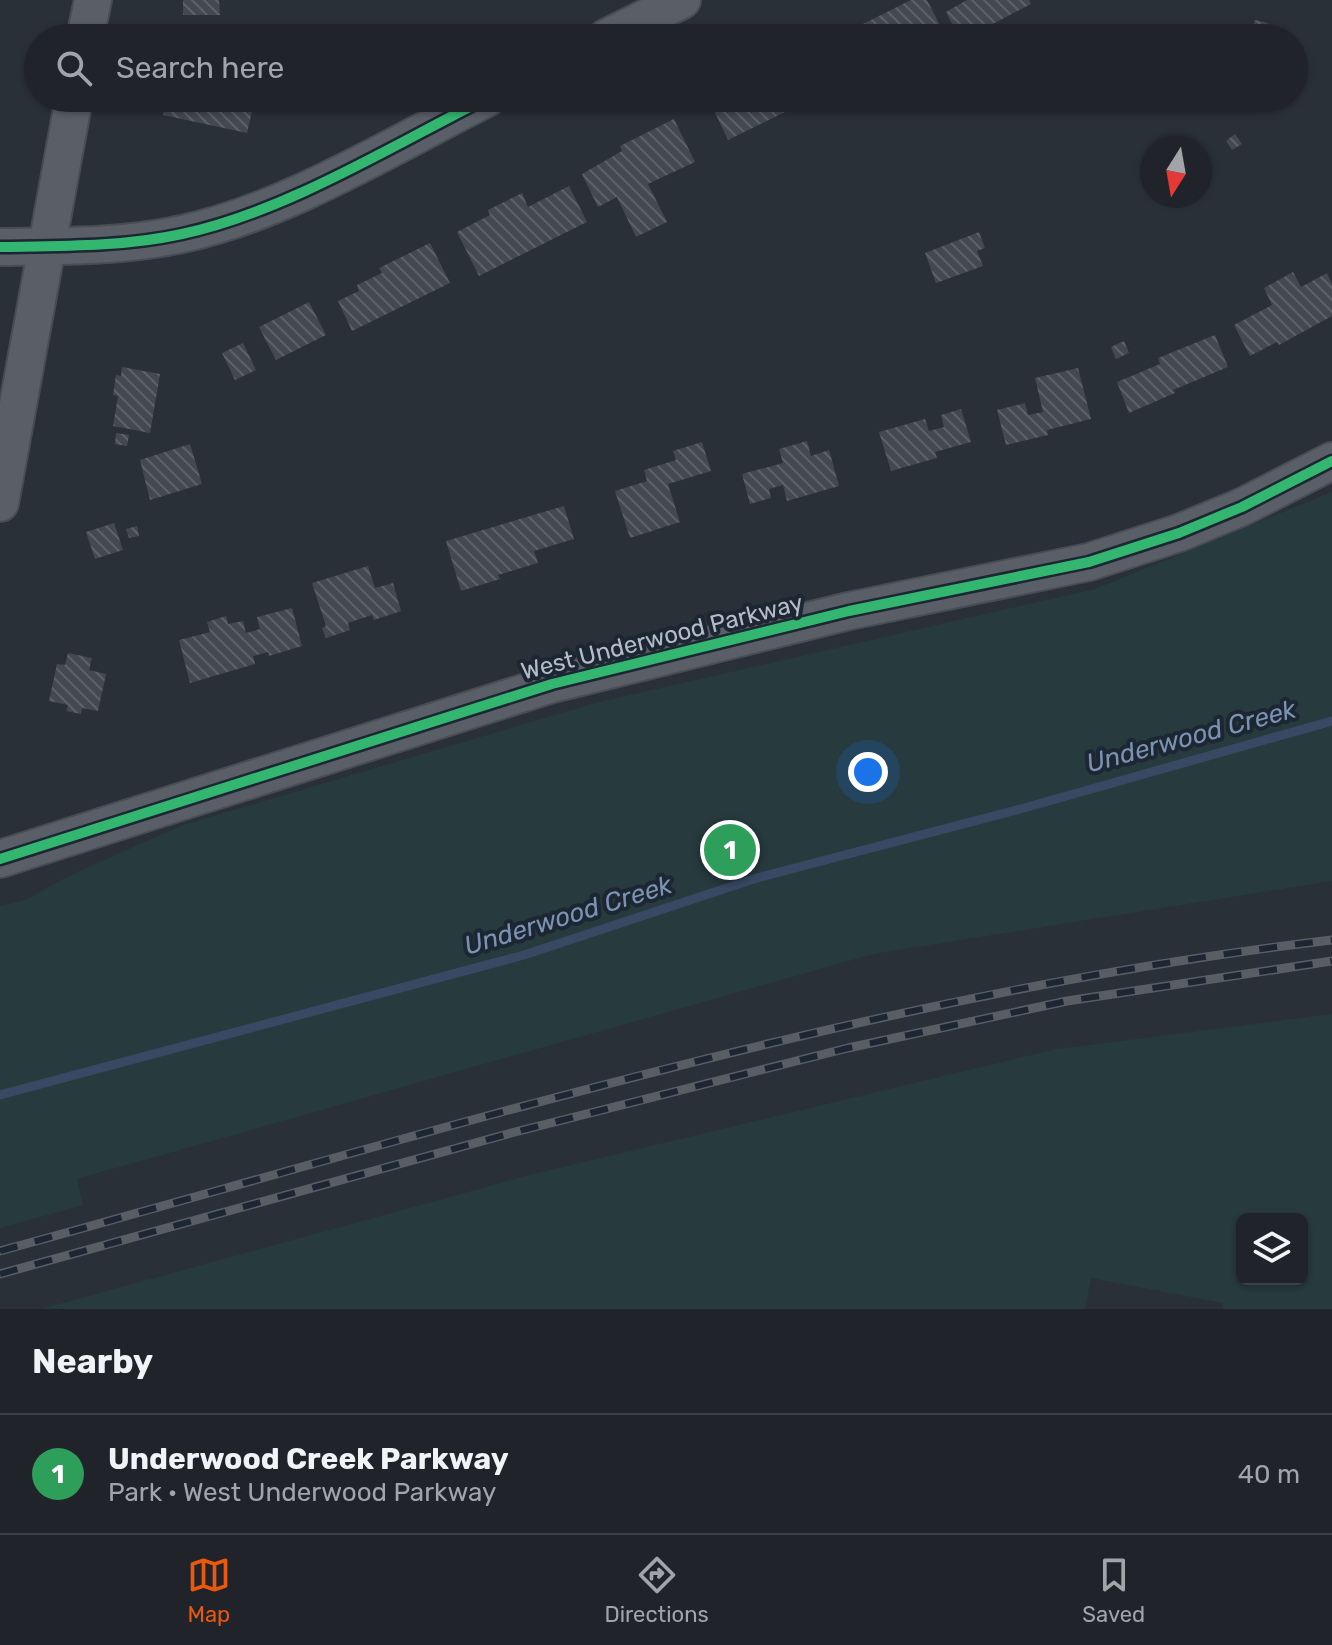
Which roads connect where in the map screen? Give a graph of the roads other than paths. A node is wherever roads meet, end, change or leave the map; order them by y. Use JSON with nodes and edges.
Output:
{"nodes":[{"id":1,"x":93,"y":0,"type":"edge"},
{"id":2,"x":682,"y":0,"type":"edge"},
{"id":3,"x":88,"y":24,"type":"edge"},
{"id":4,"x":634,"y":24,"type":"edge"},
{"id":5,"x":71,"y":112,"type":"edge"},
{"id":6,"x":459,"y":112,"type":"edge"},
{"id":7,"x":46,"y":246,"type":"junction"},
{"id":8,"x":0,"y":247,"type":"edge"},
{"id":9,"x":1332,"y":461,"type":"edge"},
{"id":10,"x":0,"y":503,"type":"edge"},
{"id":11,"x":0,"y":859,"type":"edge"}],
"edges":[{"from":1,"to":3,"type":"street"},
{"from":2,"to":4,"type":"street"},
{"from":5,"to":7,"type":"street"},
{"from":6,"to":7,"type":"street"},
{"from":7,"to":8,"type":"street"},
{"from":7,"to":10,"type":"street"},
{"from":9,"to":11,"type":"street","name":"West Underwood Parkway"}]}
